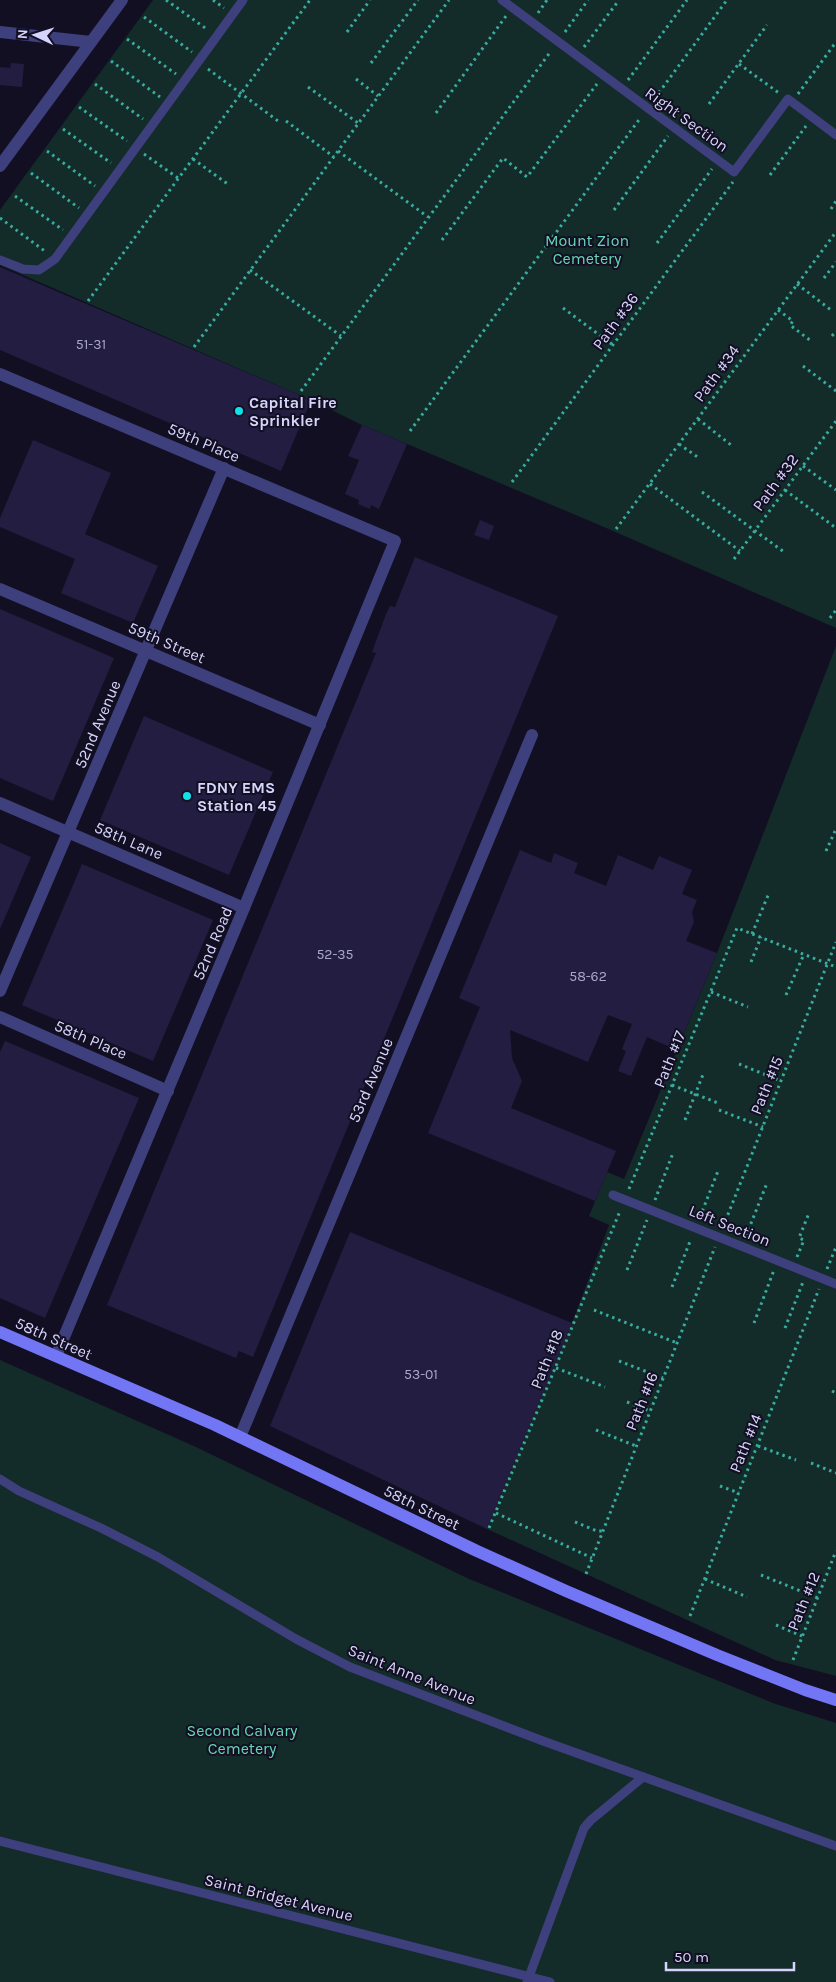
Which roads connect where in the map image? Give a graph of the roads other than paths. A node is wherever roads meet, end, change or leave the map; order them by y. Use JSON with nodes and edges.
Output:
{"nodes":[{"id":1,"x":122,"y":0,"type":"edge"},
{"id":2,"x":243,"y":0,"type":"edge"},
{"id":3,"x":502,"y":0,"type":"edge"},
{"id":4,"x":0,"y":32,"type":"edge"},
{"id":5,"x":91,"y":42,"type":"junction"},
{"id":6,"x":836,"y":135,"type":"edge"},
{"id":7,"x":0,"y":166,"type":"edge"},
{"id":8,"x":0,"y":260,"type":"edge"},
{"id":9,"x":0,"y":374,"type":"edge"},
{"id":10,"x":224,"y":468,"type":"junction"},
{"id":11,"x":395,"y":541,"type":"joint"},
{"id":12,"x":0,"y":589,"type":"edge"},
{"id":13,"x":146,"y":650,"type":"junction"},
{"id":14,"x":320,"y":725,"type":"junction"},
{"id":15,"x":532,"y":735,"type":"dead end"},
{"id":16,"x":0,"y":803,"type":"edge"},
{"id":17,"x":69,"y":832,"type":"junction"},
{"id":18,"x":244,"y":908,"type":"junction"},
{"id":19,"x":0,"y":991,"type":"edge"},
{"id":20,"x":0,"y":1018,"type":"edge"},
{"id":21,"x":168,"y":1090,"type":"junction"},
{"id":22,"x":613,"y":1195,"type":"dead end"},
{"id":23,"x":836,"y":1284,"type":"edge"},
{"id":24,"x":0,"y":1332,"type":"edge"},
{"id":25,"x":56,"y":1356,"type":"junction"},
{"id":26,"x":240,"y":1438,"type":"junction"},
{"id":27,"x":0,"y":1479,"type":"edge"},
{"id":28,"x":836,"y":1700,"type":"edge"},
{"id":29,"x":643,"y":1777,"type":"junction"},
{"id":30,"x":0,"y":1841,"type":"edge"},
{"id":31,"x":836,"y":1846,"type":"edge"},
{"id":32,"x":528,"y":1979,"type":"edge"},
{"id":33,"x":550,"y":1982,"type":"edge"}],
"edges":[{"from":1,"to":5,"type":"street"},
{"from":2,"to":8,"type":"lane"},
{"from":3,"to":6,"type":"lane","name":"Right Section"},
{"from":4,"to":5,"type":"street"},
{"from":5,"to":7,"type":"street"},
{"from":9,"to":10,"type":"street","name":"59th Place"},
{"from":10,"to":11,"type":"street","name":"59th Place"},
{"from":10,"to":13,"type":"street","name":"52nd Avenue"},
{"from":11,"to":14,"type":"street","name":"52nd Road"},
{"from":12,"to":13,"type":"street","name":"59th Street"},
{"from":13,"to":14,"type":"street","name":"59th Street"},
{"from":13,"to":17,"type":"street","name":"52nd Avenue"},
{"from":14,"to":18,"type":"street","name":"52nd Road"},
{"from":15,"to":26,"type":"street","name":"53rd Avenue"},
{"from":16,"to":17,"type":"street","name":"58th Lane"},
{"from":17,"to":18,"type":"street","name":"58th Lane"},
{"from":17,"to":19,"type":"street","name":"52nd Avenue"},
{"from":18,"to":21,"type":"street","name":"52nd Road"},
{"from":20,"to":21,"type":"street","name":"58th Place"},
{"from":21,"to":25,"type":"street","name":"52nd Road"},
{"from":22,"to":23,"type":"lane","name":"Left Section"},
{"from":24,"to":25,"type":"main road","name":"58th Street"},
{"from":25,"to":26,"type":"main road","name":"58th Street"},
{"from":26,"to":28,"type":"main road","name":"58th Street"},
{"from":27,"to":29,"type":"lane","name":"Saint Anne Avenue"},
{"from":29,"to":31,"type":"lane","name":"Saint Anne Avenue"},
{"from":29,"to":32,"type":"lane"},
{"from":30,"to":32,"type":"lane","name":"Saint Bridget Avenue"},
{"from":32,"to":33,"type":"lane","name":"Saint Bridget Avenue"}]}
